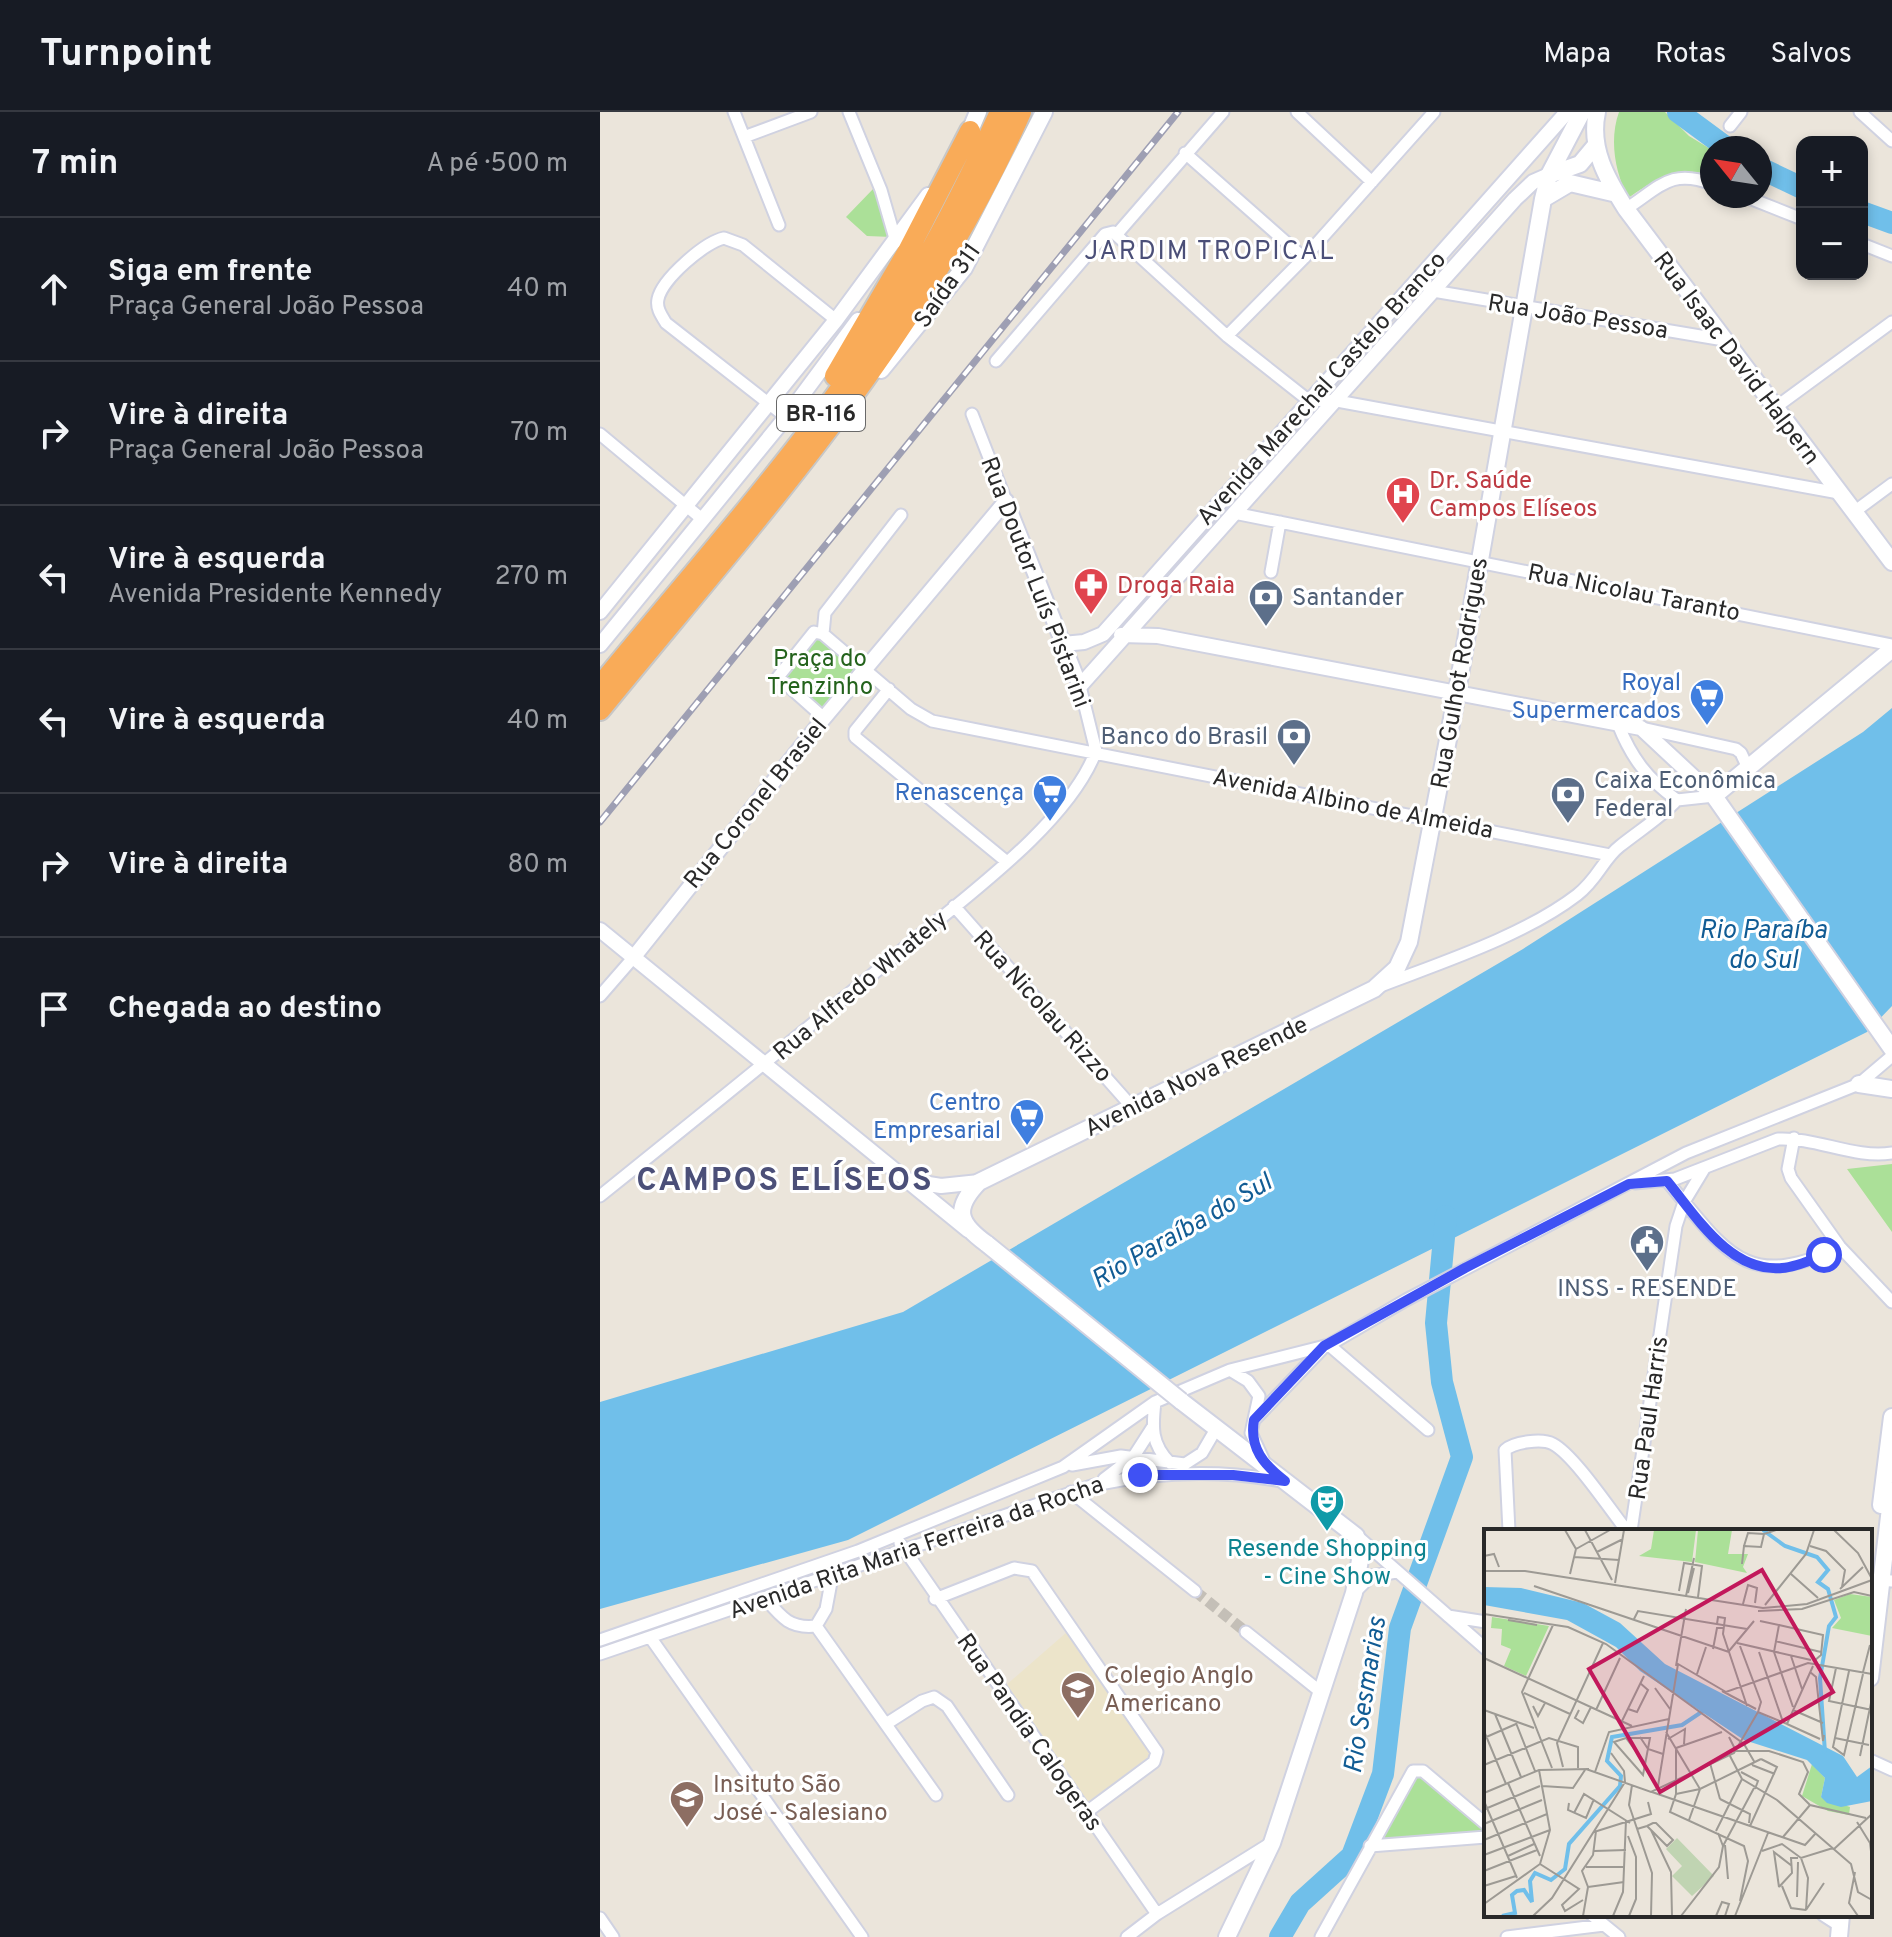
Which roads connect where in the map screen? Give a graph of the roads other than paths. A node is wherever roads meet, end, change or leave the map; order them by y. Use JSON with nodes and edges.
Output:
{"nodes":[{"id":1,"x":734,"y":112,"type":"edge"},
{"id":2,"x":811,"y":112,"type":"edge"},
{"id":3,"x":849,"y":112,"type":"edge"},
{"id":4,"x":1000,"y":112,"type":"edge"},
{"id":5,"x":1021,"y":112,"type":"edge"},
{"id":6,"x":1044,"y":112,"type":"edge"},
{"id":7,"x":1223,"y":112,"type":"edge"},
{"id":8,"x":1297,"y":112,"type":"edge"},
{"id":9,"x":1434,"y":112,"type":"edge"},
{"id":10,"x":1582,"y":112,"type":"edge"},
{"id":11,"x":1597,"y":112,"type":"edge"},
{"id":12,"x":1741,"y":112,"type":"edge"},
{"id":13,"x":1860,"y":112,"type":"edge"},
{"id":14,"x":1561,"y":114,"type":"edge"},
{"id":15,"x":974,"y":122,"type":"edge"},
{"id":16,"x":1730,"y":126,"type":"dead end"},
{"id":17,"x":744,"y":137,"type":"junction"},
{"id":18,"x":1892,"y":141,"type":"edge"},
{"id":19,"x":1595,"y":146,"type":"junction"},
{"id":20,"x":1185,"y":153,"type":"junction"},
{"id":21,"x":1549,"y":175,"type":"junction"},
{"id":22,"x":1700,"y":180,"type":"edge"},
{"id":23,"x":1372,"y":182,"type":"junction"},
{"id":24,"x":1543,"y":199,"type":"junction"},
{"id":25,"x":1621,"y":201,"type":"junction"},
{"id":26,"x":1772,"y":207,"type":"edge"},
{"id":27,"x":1796,"y":217,"type":"edge"},
{"id":28,"x":779,"y":225,"type":"dead end"},
{"id":29,"x":1111,"y":234,"type":"junction"},
{"id":30,"x":896,"y":242,"type":"junction"},
{"id":31,"x":1868,"y":246,"type":"edge"},
{"id":32,"x":1892,"y":256,"type":"edge"},
{"id":33,"x":1304,"y":258,"type":"junction"},
{"id":34,"x":1418,"y":279,"type":"junction"},
{"id":35,"x":1433,"y":291,"type":"junction"},
{"id":36,"x":1527,"y":307,"type":"junction"},
{"id":37,"x":836,"y":320,"type":"junction"},
{"id":38,"x":1892,"y":322,"type":"edge"},
{"id":39,"x":1227,"y":336,"type":"junction"},
{"id":40,"x":1724,"y":340,"type":"junction"},
{"id":41,"x":996,"y":361,"type":"dead end"},
{"id":42,"x":1308,"y":400,"type":"junction"},
{"id":43,"x":1337,"y":401,"type":"junction"},
{"id":44,"x":769,"y":404,"type":"junction"},
{"id":45,"x":1776,"y":407,"type":"junction"},
{"id":46,"x":972,"y":414,"type":"dead end"},
{"id":47,"x":786,"y":417,"type":"junction"},
{"id":48,"x":1502,"y":432,"type":"junction"},
{"id":49,"x":600,"y":434,"type":"edge"},
{"id":50,"x":812,"y":437,"type":"junction"},
{"id":51,"x":1892,"y":484,"type":"edge"},
{"id":52,"x":1839,"y":493,"type":"junction"},
{"id":53,"x":1006,"y":501,"type":"junction"},
{"id":54,"x":686,"y":505,"type":"junction"},
{"id":55,"x":1854,"y":512,"type":"junction"},
{"id":56,"x":1234,"y":513,"type":"junction"},
{"id":57,"x":901,"y":515,"type":"dead end"},
{"id":58,"x":702,"y":519,"type":"junction"},
{"id":59,"x":1280,"y":522,"type":"junction"},
{"id":60,"x":1480,"y":560,"type":"junction"},
{"id":61,"x":1892,"y":562,"type":"edge"},
{"id":62,"x":1271,"y":572,"type":"dead end"},
{"id":63,"x":600,"y":612,"type":"edge"},
{"id":64,"x":823,"y":634,"type":"junction"},
{"id":65,"x":1103,"y":634,"type":"junction"},
{"id":66,"x":1125,"y":635,"type":"junction"},
{"id":67,"x":1063,"y":644,"type":"junction"},
{"id":68,"x":600,"y":645,"type":"edge"},
{"id":69,"x":1892,"y":647,"type":"edge"},
{"id":70,"x":865,"y":669,"type":"junction"},
{"id":71,"x":600,"y":686,"type":"edge"},
{"id":72,"x":1080,"y":686,"type":"junction"},
{"id":73,"x":889,"y":689,"type":"junction"},
{"id":74,"x":1457,"y":695,"type":"junction"},
{"id":75,"x":600,"y":710,"type":"edge"},
{"id":76,"x":824,"y":718,"type":"junction"},
{"id":77,"x":1618,"y":724,"type":"junction"},
{"id":78,"x":1641,"y":728,"type":"junction"},
{"id":79,"x":1096,"y":751,"type":"junction"},
{"id":80,"x":1748,"y":768,"type":"junction"},
{"id":81,"x":1714,"y":796,"type":"junction"},
{"id":82,"x":1677,"y":800,"type":"junction"},
{"id":83,"x":1433,"y":819,"type":"junction"},
{"id":84,"x":1610,"y":855,"type":"junction"},
{"id":85,"x":1007,"y":862,"type":"junction"},
{"id":86,"x":954,"y":906,"type":"junction"},
{"id":87,"x":600,"y":930,"type":"edge"},
{"id":88,"x":1404,"y":957,"type":"joint"},
{"id":89,"x":633,"y":958,"type":"junction"},
{"id":90,"x":1374,"y":989,"type":"junction"},
{"id":91,"x":600,"y":996,"type":"edge"},
{"id":92,"x":1892,"y":1049,"type":"edge"},
{"id":93,"x":1892,"y":1056,"type":"edge"},
{"id":94,"x":765,"y":1065,"type":"junction"},
{"id":95,"x":1859,"y":1084,"type":"junction"},
{"id":96,"x":1892,"y":1089,"type":"edge"},
{"id":97,"x":1132,"y":1107,"type":"junction"},
{"id":98,"x":1794,"y":1138,"type":"junction"},
{"id":99,"x":1686,"y":1153,"type":"junction"},
{"id":100,"x":1892,"y":1153,"type":"edge"},
{"id":101,"x":1698,"y":1171,"type":"junction"},
{"id":102,"x":906,"y":1180,"type":"junction"},
{"id":103,"x":1667,"y":1181,"type":"junction"},
{"id":104,"x":979,"y":1182,"type":"junction"},
{"id":105,"x":1629,"y":1184,"type":"junction"},
{"id":106,"x":602,"y":1190,"type":"edge"},
{"id":107,"x":1684,"y":1202,"type":"junction"},
{"id":108,"x":972,"y":1234,"type":"junction"},
{"id":109,"x":1840,"y":1247,"type":"junction"},
{"id":110,"x":1892,"y":1302,"type":"edge"},
{"id":111,"x":1326,"y":1346,"type":"junction"},
{"id":112,"x":1230,"y":1370,"type":"junction"},
{"id":113,"x":1155,"y":1402,"type":"junction"},
{"id":114,"x":1892,"y":1417,"type":"edge"},
{"id":115,"x":1254,"y":1420,"type":"junction"},
{"id":116,"x":1152,"y":1428,"type":"junction"},
{"id":117,"x":1216,"y":1429,"type":"junction"},
{"id":118,"x":1428,"y":1430,"type":"dead end"},
{"id":119,"x":1134,"y":1456,"type":"junction"},
{"id":120,"x":1172,"y":1464,"type":"junction"},
{"id":121,"x":1063,"y":1467,"type":"junction"},
{"id":122,"x":1270,"y":1469,"type":"junction"},
{"id":123,"x":1285,"y":1481,"type":"junction"},
{"id":124,"x":1094,"y":1485,"type":"junction"},
{"id":125,"x":1071,"y":1492,"type":"junction"},
{"id":126,"x":1891,"y":1502,"type":"edge"},
{"id":127,"x":1509,"y":1529,"type":"edge"},
{"id":128,"x":1627,"y":1529,"type":"edge"},
{"id":129,"x":1629,"y":1529,"type":"edge"},
{"id":130,"x":897,"y":1536,"type":"junction"},
{"id":131,"x":1356,"y":1536,"type":"junction"},
{"id":132,"x":902,"y":1550,"type":"junction"},
{"id":133,"x":1400,"y":1575,"type":"junction"},
{"id":134,"x":832,"y":1577,"type":"junction"},
{"id":135,"x":1879,"y":1579,"type":"edge"},
{"id":136,"x":1195,"y":1591,"type":"tunnel mouth"},
{"id":137,"x":1354,"y":1593,"type":"junction"},
{"id":138,"x":765,"y":1598,"type":"junction"},
{"id":139,"x":935,"y":1599,"type":"junction"},
{"id":140,"x":1444,"y":1613,"type":"junction"},
{"id":141,"x":1484,"y":1622,"type":"edge"},
{"id":142,"x":816,"y":1626,"type":"junction"},
{"id":143,"x":1246,"y":1632,"type":"tunnel mouth"},
{"id":144,"x":650,"y":1637,"type":"junction"},
{"id":145,"x":600,"y":1640,"type":"edge"},
{"id":146,"x":1484,"y":1647,"type":"edge"},
{"id":147,"x":600,"y":1654,"type":"edge"},
{"id":148,"x":1872,"y":1656,"type":"edge"},
{"id":149,"x":1322,"y":1693,"type":"junction"},
{"id":150,"x":886,"y":1724,"type":"junction"},
{"id":151,"x":1872,"y":1761,"type":"edge"},
{"id":152,"x":1892,"y":1770,"type":"edge"},
{"id":153,"x":936,"y":1795,"type":"dead end"},
{"id":154,"x":1008,"y":1795,"type":"dead end"},
{"id":155,"x":1088,"y":1811,"type":"junction"},
{"id":156,"x":1484,"y":1822,"type":"edge"},
{"id":157,"x":1484,"y":1837,"type":"edge"},
{"id":158,"x":1272,"y":1843,"type":"junction"},
{"id":159,"x":1370,"y":1846,"type":"junction"},
{"id":160,"x":1157,"y":1914,"type":"junction"},
{"id":161,"x":1594,"y":1917,"type":"edge"},
{"id":162,"x":600,"y":1918,"type":"edge"},
{"id":163,"x":1604,"y":1925,"type":"junction"},
{"id":164,"x":613,"y":1937,"type":"edge"},
{"id":165,"x":862,"y":1937,"type":"edge"},
{"id":166,"x":1127,"y":1937,"type":"edge"},
{"id":167,"x":1227,"y":1937,"type":"edge"},
{"id":168,"x":1321,"y":1937,"type":"edge"},
{"id":169,"x":1507,"y":1937,"type":"edge"},
{"id":170,"x":1619,"y":1937,"type":"edge"}],
"edges":[{"from":1,"to":17,"type":"street"},
{"from":2,"to":17,"type":"street"},
{"from":3,"to":30,"type":"street"},
{"from":4,"to":50,"type":"highway","number":"BR-116"},
{"from":5,"to":50,"type":"highway","number":"BR-116"},
{"from":6,"to":50,"type":"main road","name":"Saída 311"},
{"from":7,"to":20,"type":"street"},
{"from":8,"to":23,"type":"street"},
{"from":9,"to":23,"type":"street"},
{"from":10,"to":21,"type":"main road","name":"Rua Gulhot Rodrigues"},
{"from":11,"to":19,"type":"main road"},
{"from":12,"to":16,"type":"street"},
{"from":13,"to":18,"type":"street"},
{"from":14,"to":34,"type":"street","name":"Avenida Marechal Castelo Branco"},
{"from":15,"to":30,"type":"street"},
{"from":15,"to":50,"type":"highway"},
{"from":17,"to":28,"type":"street"},
{"from":19,"to":21,"type":"main road"},
{"from":19,"to":25,"type":"main road","name":"Rua Isaac David Halpern"},
{"from":20,"to":29,"type":"street"},
{"from":20,"to":33,"type":"street"},
{"from":21,"to":24,"type":"main road","name":"Rua Gulhot Rodrigues"},
{"from":21,"to":35,"type":"street","name":"Avenida Marechal Castelo Branco"},
{"from":22,"to":25,"type":"street"},
{"from":23,"to":33,"type":"street"},
{"from":24,"to":25,"type":"main road"},
{"from":24,"to":36,"type":"main road","name":"Rua Gulhot Rodrigues"},
{"from":25,"to":40,"type":"main road","name":"Rua Isaac David Halpern"},
{"from":26,"to":27,"type":"street"},
{"from":29,"to":39,"type":"street"},
{"from":29,"to":41,"type":"street"},
{"from":30,"to":37,"type":"street"},
{"from":30,"to":47,"type":"street"},
{"from":31,"to":32,"type":"street"},
{"from":33,"to":39,"type":"street"},
{"from":34,"to":35,"type":"street"},
{"from":34,"to":42,"type":"street","name":"Avenida Marechal Castelo Branco"},
{"from":35,"to":36,"type":"street","name":"Rua João Pessoa"},
{"from":35,"to":43,"type":"street","name":"Avenida Marechal Castelo Branco"},
{"from":36,"to":40,"type":"street","name":"Rua João Pessoa"},
{"from":36,"to":48,"type":"main road","name":"Rua Gulhot Rodrigues"},
{"from":37,"to":44,"type":"street"},
{"from":37,"to":44,"type":"street"},
{"from":38,"to":45,"type":"street"},
{"from":39,"to":42,"type":"street"},
{"from":40,"to":45,"type":"main road","name":"Rua Isaac David Halpern"},
{"from":42,"to":43,"type":"street"},
{"from":42,"to":65,"type":"street","name":"Avenida Marechal Castelo Branco"},
{"from":43,"to":48,"type":"street"},
{"from":43,"to":56,"type":"street","name":"Avenida Marechal Castelo Branco"},
{"from":44,"to":47,"type":"street"},
{"from":44,"to":54,"type":"street"},
{"from":45,"to":52,"type":"main road","name":"Rua Isaac David Halpern"},
{"from":46,"to":53,"type":"street","name":"Rua Doutor Luís Pistarini"},
{"from":47,"to":58,"type":"street"},
{"from":48,"to":52,"type":"street"},
{"from":48,"to":60,"type":"main road","name":"Rua Gulhot Rodrigues"},
{"from":49,"to":54,"type":"street"},
{"from":50,"to":71,"type":"highway","number":"BR-116"},
{"from":50,"to":75,"type":"highway","number":"BR-116"},
{"from":51,"to":55,"type":"street"},
{"from":52,"to":55,"type":"main road","name":"Rua Isaac David Halpern"},
{"from":53,"to":67,"type":"street","name":"Rua Doutor Luís Pistarini"},
{"from":53,"to":70,"type":"street","name":"Rua Coronel Brasiel"},
{"from":54,"to":58,"type":"street"},
{"from":54,"to":63,"type":"street"},
{"from":55,"to":61,"type":"main road","name":"Rua Isaac David Halpern"},
{"from":56,"to":59,"type":"street","name":"Rua Nicolau Taranto"},
{"from":56,"to":66,"type":"street","name":"Avenida Marechal Castelo Branco"},
{"from":57,"to":64,"type":"street"},
{"from":58,"to":68,"type":"street"},
{"from":59,"to":60,"type":"street","name":"Rua Nicolau Taranto"},
{"from":59,"to":62,"type":"street"},
{"from":60,"to":69,"type":"street","name":"Rua Nicolau Taranto"},
{"from":60,"to":74,"type":"main road","name":"Rua Gulhot Rodrigues"},
{"from":64,"to":70,"type":"street","name":"Avenida Albino de Almeida"},
{"from":64,"to":76,"type":"street"},
{"from":65,"to":66,"type":"street"},
{"from":65,"to":67,"type":"street"},
{"from":66,"to":72,"type":"street","name":"Avenida Marechal Castelo Branco"},
{"from":66,"to":74,"type":"street"},
{"from":67,"to":72,"type":"street","name":"Rua Doutor Luís Pistarini"},
{"from":69,"to":80,"type":"main road"},
{"from":70,"to":73,"type":"street","name":"Avenida Albino de Almeida"},
{"from":70,"to":76,"type":"street","name":"Rua Coronel Brasiel"},
{"from":72,"to":79,"type":"street","name":"Rua Doutor Luís Pistarini"},
{"from":73,"to":79,"type":"street","name":"Avenida Albino de Almeida"},
{"from":73,"to":85,"type":"street"},
{"from":74,"to":77,"type":"street"},
{"from":74,"to":83,"type":"main road","name":"Rua Gulhot Rodrigues"},
{"from":76,"to":89,"type":"street","name":"Rua Coronel Brasiel"},
{"from":77,"to":78,"type":"street"},
{"from":77,"to":82,"type":"street"},
{"from":78,"to":80,"type":"street"},
{"from":78,"to":81,"type":"street"},
{"from":79,"to":83,"type":"street","name":"Avenida Albino de Almeida"},
{"from":79,"to":85,"type":"street","name":"Rua Alfredo Whately"},
{"from":80,"to":81,"type":"main road"},
{"from":81,"to":82,"type":"street"},
{"from":81,"to":92,"type":"main road"},
{"from":82,"to":84,"type":"street"},
{"from":83,"to":84,"type":"street","name":"Avenida Albino de Almeida"},
{"from":83,"to":88,"type":"main road","name":"Rua Gulhot Rodrigues"},
{"from":84,"to":90,"type":"street"},
{"from":85,"to":86,"type":"street","name":"Rua Alfredo Whately"},
{"from":86,"to":94,"type":"street","name":"Rua Alfredo Whately"},
{"from":86,"to":97,"type":"street","name":"Rua Nicolau Rizzo"},
{"from":87,"to":89,"type":"street"},
{"from":88,"to":90,"type":"main road","name":"Avenida Nova Resende"},
{"from":89,"to":91,"type":"street","name":"Rua Coronel Brasiel"},
{"from":89,"to":94,"type":"street"},
{"from":90,"to":97,"type":"main road","name":"Avenida Nova Resende"},
{"from":93,"to":95,"type":"street"},
{"from":94,"to":102,"type":"street"},
{"from":94,"to":106,"type":"street","name":"Rua Alfredo Whately"},
{"from":95,"to":96,"type":"main road"},
{"from":95,"to":99,"type":"street"},
{"from":97,"to":104,"type":"main road","name":"Avenida Nova Resende"},
{"from":98,"to":100,"type":"street"},
{"from":98,"to":101,"type":"street"},
{"from":98,"to":109,"type":"street"},
{"from":99,"to":101,"type":"street"},
{"from":99,"to":105,"type":"street"},
{"from":101,"to":103,"type":"street"},
{"from":101,"to":107,"type":"street","name":"Rua Paul Harris"},
{"from":102,"to":104,"type":"street"},
{"from":102,"to":108,"type":"street"},
{"from":103,"to":105,"type":"street"},
{"from":103,"to":107,"type":"street"},
{"from":104,"to":108,"type":"main road"},
{"from":105,"to":111,"type":"street"},
{"from":107,"to":109,"type":"street"},
{"from":107,"to":129,"type":"street","name":"Rua Paul Harris"},
{"from":108,"to":117,"type":"main road","bridge":true},
{"from":109,"to":110,"type":"street"},
{"from":111,"to":112,"type":"street","name":"Avenida Rita Maria Ferreira da Rocha"},
{"from":111,"to":115,"type":"street"},
{"from":111,"to":118,"type":"street"},
{"from":112,"to":113,"type":"street","name":"Avenida Rita Maria Ferreira da Rocha"},
{"from":112,"to":115,"type":"street"},
{"from":113,"to":116,"type":"street"},
{"from":113,"to":121,"type":"street","name":"Avenida Rita Maria Ferreira da Rocha"},
{"from":114,"to":135,"type":"main road"},
{"from":115,"to":122,"type":"street"},
{"from":116,"to":119,"type":"street"},
{"from":116,"to":120,"type":"street"},
{"from":117,"to":120,"type":"street"},
{"from":117,"to":122,"type":"main road"},
{"from":119,"to":120,"type":"street"},
{"from":119,"to":121,"type":"street"},
{"from":119,"to":124,"type":"street"},
{"from":121,"to":130,"type":"street","name":"Avenida Rita Maria Ferreira da Rocha"},
{"from":122,"to":123,"type":"main road"},
{"from":123,"to":124,"type":"street","name":"Avenida Rita Maria Ferreira da Rocha"},
{"from":123,"to":131,"type":"main road"},
{"from":124,"to":125,"type":"street","name":"Avenida Rita Maria Ferreira da Rocha"},
{"from":125,"to":132,"type":"street","name":"Avenida Rita Maria Ferreira da Rocha"},
{"from":125,"to":136,"type":"street"},
{"from":126,"to":135,"type":"main road"},
{"from":127,"to":128,"type":"street"},
{"from":130,"to":132,"type":"street","name":"Rua Pandia Calogeras"},
{"from":130,"to":145,"type":"street","name":"Avenida Rita Maria Ferreira da Rocha"},
{"from":131,"to":133,"type":"street"},
{"from":131,"to":137,"type":"main road"},
{"from":132,"to":134,"type":"street","name":"Avenida Rita Maria Ferreira da Rocha"},
{"from":132,"to":139,"type":"street","name":"Rua Pandia Calogeras"},
{"from":133,"to":137,"type":"street"},
{"from":133,"to":140,"type":"street"},
{"from":134,"to":138,"type":"street","name":"Avenida Rita Maria Ferreira da Rocha"},
{"from":134,"to":142,"type":"street"},
{"from":135,"to":148,"type":"main road"},
{"from":137,"to":149,"type":"main road"},
{"from":138,"to":142,"type":"street"},
{"from":138,"to":144,"type":"street","name":"Avenida Rita Maria Ferreira da Rocha"},
{"from":139,"to":155,"type":"street","name":"Rua Pandia Calogeras"},
{"from":139,"to":155,"type":"street"},
{"from":140,"to":141,"type":"street"},
{"from":140,"to":146,"type":"street"},
{"from":142,"to":150,"type":"street"},
{"from":143,"to":149,"type":"street"},
{"from":144,"to":147,"type":"street","name":"Avenida Rita Maria Ferreira da Rocha"},
{"from":144,"to":165,"type":"street"},
{"from":149,"to":158,"type":"main road"},
{"from":150,"to":153,"type":"street"},
{"from":150,"to":154,"type":"street"},
{"from":151,"to":152,"type":"street"},
{"from":155,"to":160,"type":"street","name":"Rua Pandia Calogeras"},
{"from":156,"to":159,"type":"street"},
{"from":157,"to":159,"type":"street"},
{"from":158,"to":160,"type":"street"},
{"from":158,"to":167,"type":"main road"},
{"from":159,"to":168,"type":"street"},
{"from":160,"to":166,"type":"street"},
{"from":161,"to":163,"type":"street"},
{"from":162,"to":164,"type":"street"},
{"from":163,"to":169,"type":"street"},
{"from":163,"to":170,"type":"street"}]}
